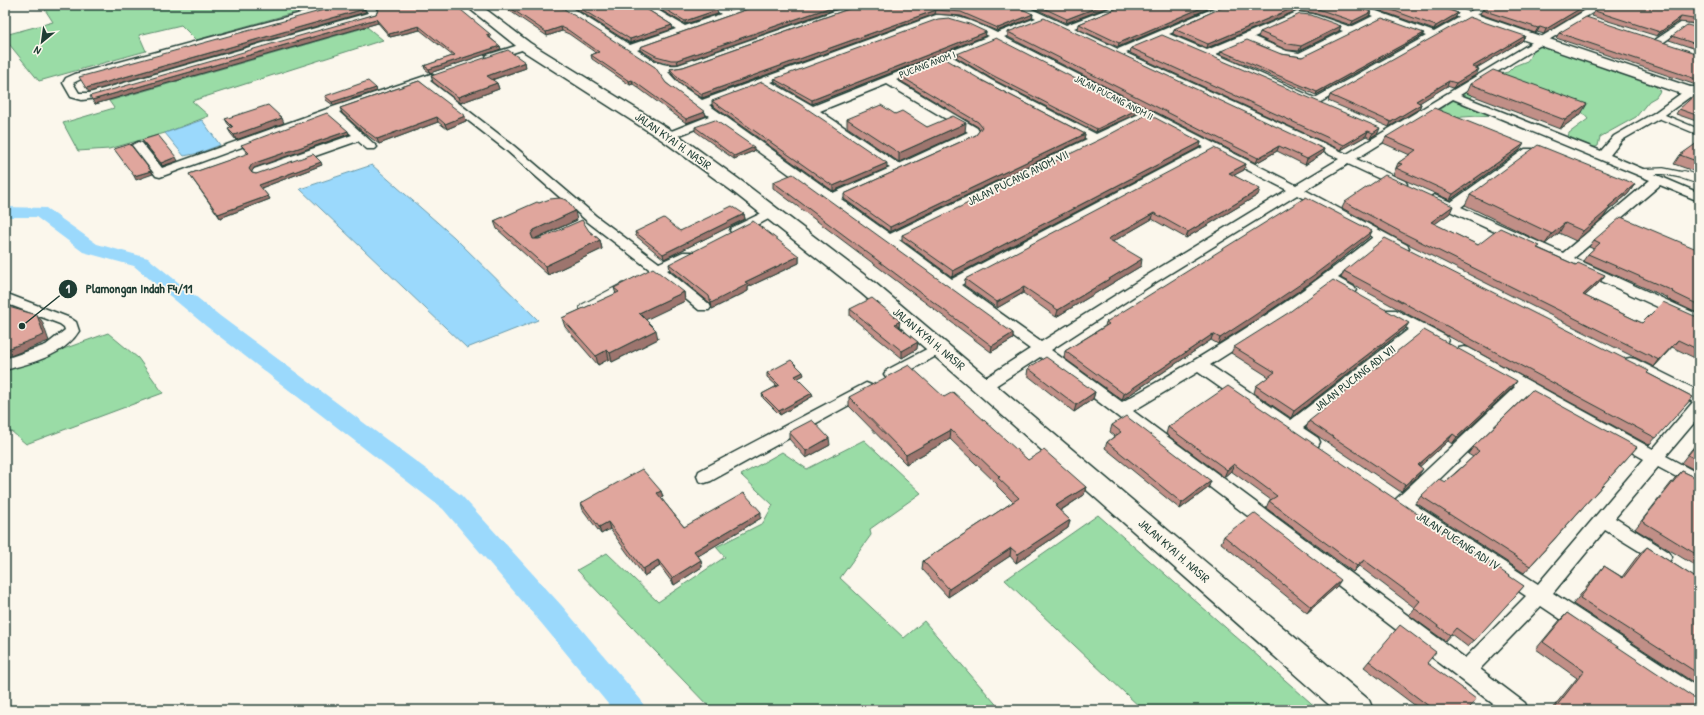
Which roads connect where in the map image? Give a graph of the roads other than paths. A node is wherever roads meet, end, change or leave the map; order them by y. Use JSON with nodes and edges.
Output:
{"nodes":[{"id":1,"x":340,"y":5,"type":"edge"},
{"id":2,"x":368,"y":5,"type":"edge"},
{"id":3,"x":472,"y":5,"type":"edge"},
{"id":4,"x":561,"y":5,"type":"edge"},
{"id":5,"x":642,"y":5,"type":"edge"},
{"id":6,"x":713,"y":5,"type":"edge"},
{"id":7,"x":760,"y":5,"type":"edge"},
{"id":8,"x":861,"y":5,"type":"edge"},
{"id":9,"x":1017,"y":5,"type":"edge"},
{"id":10,"x":1126,"y":5,"type":"edge"},
{"id":11,"x":1229,"y":5,"type":"edge"},
{"id":12,"x":1351,"y":5,"type":"edge"},
{"id":13,"x":1436,"y":5,"type":"edge"},
{"id":14,"x":1448,"y":5,"type":"edge"},
{"id":15,"x":1488,"y":5,"type":"edge"},
{"id":16,"x":1600,"y":5,"type":"edge"},
{"id":17,"x":729,"y":14,"type":"junction"},
{"id":18,"x":1470,"y":15,"type":"junction"},
{"id":19,"x":1380,"y":16,"type":"junction"},
{"id":20,"x":1581,"y":16,"type":"junction"},
{"id":21,"x":1043,"y":18,"type":"junction"},
{"id":22,"x":1595,"y":21,"type":"edge"},
{"id":23,"x":1067,"y":28,"type":"junction"},
{"id":24,"x":1699,"y":29,"type":"edge"},
{"id":25,"x":684,"y":30,"type":"junction"},
{"id":26,"x":1351,"y":30,"type":"junction"},
{"id":27,"x":1161,"y":34,"type":"junction"},
{"id":28,"x":1434,"y":35,"type":"junction"},
{"id":29,"x":996,"y":37,"type":"junction"},
{"id":30,"x":1245,"y":37,"type":"junction"},
{"id":31,"x":1543,"y":39,"type":"junction"},
{"id":32,"x":525,"y":46,"type":"junction"},
{"id":33,"x":1672,"y":46,"type":"edge"},
{"id":34,"x":629,"y":49,"type":"junction"},
{"id":35,"x":1119,"y":52,"type":"junction"},
{"id":36,"x":1207,"y":54,"type":"junction"},
{"id":37,"x":945,"y":57,"type":"junction"},
{"id":38,"x":483,"y":60,"type":"edge"},
{"id":39,"x":662,"y":68,"type":"junction"},
{"id":40,"x":442,"y":74,"type":"edge"},
{"id":41,"x":887,"y":79,"type":"junction"},
{"id":42,"x":422,"y":80,"type":"junction"},
{"id":43,"x":762,"y":81,"type":"junction"},
{"id":44,"x":1695,"y":92,"type":"edge"},
{"id":45,"x":1451,"y":95,"type":"junction"},
{"id":46,"x":1317,"y":101,"type":"junction"},
{"id":47,"x":699,"y":105,"type":"junction"},
{"id":48,"x":1331,"y":108,"type":"edge"},
{"id":49,"x":812,"y":110,"type":"junction"},
{"id":50,"x":331,"y":111,"type":"junction"},
{"id":51,"x":1148,"y":114,"type":"junction"},
{"id":52,"x":1658,"y":115,"type":"junction"},
{"id":53,"x":716,"y":117,"type":"junction"},
{"id":54,"x":1375,"y":127,"type":"edge"},
{"id":55,"x":1699,"y":132,"type":"edge"},
{"id":56,"x":1390,"y":133,"type":"junction"},
{"id":57,"x":360,"y":136,"type":"junction"},
{"id":58,"x":668,"y":136,"type":"junction"},
{"id":59,"x":1098,"y":140,"type":"junction"},
{"id":60,"x":138,"y":145,"type":"dead end"},
{"id":61,"x":371,"y":147,"type":"dead end"},
{"id":62,"x":1212,"y":147,"type":"junction"},
{"id":63,"x":1529,"y":151,"type":"edge"},
{"id":64,"x":1603,"y":156,"type":"junction"},
{"id":65,"x":1347,"y":160,"type":"junction"},
{"id":66,"x":896,"y":168,"type":"junction"},
{"id":67,"x":258,"y":172,"type":"edge"},
{"id":68,"x":1640,"y":172,"type":"junction"},
{"id":69,"x":1658,"y":180,"type":"junction"},
{"id":70,"x":1699,"y":180,"type":"edge"},
{"id":71,"x":1410,"y":188,"type":"edge"},
{"id":72,"x":1296,"y":190,"type":"junction"},
{"id":73,"x":1424,"y":195,"type":"edge"},
{"id":74,"x":1699,"y":197,"type":"edge"},
{"id":75,"x":832,"y":198,"type":"junction"},
{"id":76,"x":1452,"y":208,"type":"junction"},
{"id":77,"x":770,"y":213,"type":"junction"},
{"id":78,"x":1614,"y":217,"type":"junction"},
{"id":79,"x":1628,"y":223,"type":"edge"},
{"id":80,"x":726,"y":236,"type":"edge"},
{"id":81,"x":1381,"y":237,"type":"junction"},
{"id":82,"x":888,"y":240,"type":"junction"},
{"id":83,"x":700,"y":249,"type":"edge"},
{"id":84,"x":1413,"y":253,"type":"edge"},
{"id":85,"x":1565,"y":259,"type":"junction"},
{"id":86,"x":655,"y":271,"type":"junction"},
{"id":87,"x":1329,"y":279,"type":"junction"},
{"id":88,"x":631,"y":283,"type":"edge"},
{"id":89,"x":951,"y":285,"type":"junction"},
{"id":90,"x":1364,"y":298,"type":"edge"},
{"id":91,"x":9,"y":302,"type":"edge"},
{"id":92,"x":1377,"y":305,"type":"edge"},
{"id":93,"x":704,"y":306,"type":"dead end"},
{"id":94,"x":584,"y":308,"type":"edge"},
{"id":95,"x":1699,"y":321,"type":"edge"},
{"id":96,"x":1419,"y":328,"type":"junction"},
{"id":97,"x":940,"y":347,"type":"junction"},
{"id":98,"x":1040,"y":349,"type":"junction"},
{"id":99,"x":1615,"y":356,"type":"edge"},
{"id":100,"x":5,"y":365,"type":"edge"},
{"id":101,"x":1200,"y":366,"type":"junction"},
{"id":102,"x":984,"y":386,"type":"junction"},
{"id":103,"x":1526,"y":386,"type":"junction"},
{"id":104,"x":1699,"y":398,"type":"edge"},
{"id":105,"x":1699,"y":406,"type":"edge"},
{"id":106,"x":1121,"y":410,"type":"junction"},
{"id":107,"x":1291,"y":429,"type":"junction"},
{"id":108,"x":1324,"y":451,"type":"edge"},
{"id":109,"x":1656,"y":458,"type":"junction"},
{"id":110,"x":705,"y":476,"type":"dead end"},
{"id":111,"x":1699,"y":482,"type":"edge"},
{"id":112,"x":1603,"y":520,"type":"junction"},
{"id":113,"x":1680,"y":568,"type":"edge"},
{"id":114,"x":1541,"y":594,"type":"junction"},
{"id":115,"x":1466,"y":670,"type":"junction"},
{"id":116,"x":1699,"y":700,"type":"edge"},
{"id":117,"x":1358,"y":710,"type":"edge"},
{"id":118,"x":1518,"y":710,"type":"edge"}],
"edges":[{"from":1,"to":2,"type":"street"},
{"from":3,"to":32,"type":"main road","name":"JALAN KYAI H. NASIR"},
{"from":4,"to":34,"type":"street"},
{"from":5,"to":25,"type":"street"},
{"from":6,"to":17,"type":"street"},
{"from":7,"to":17,"type":"street"},
{"from":8,"to":39,"type":"street"},
{"from":9,"to":21,"type":"street"},
{"from":10,"to":23,"type":"street"},
{"from":11,"to":27,"type":"street"},
{"from":12,"to":19,"type":"street"},
{"from":13,"to":18,"type":"main road"},
{"from":14,"to":18,"type":"main road"},
{"from":15,"to":18,"type":"street"},
{"from":16,"to":20,"type":"street"},
{"from":17,"to":25,"type":"street"},
{"from":18,"to":28,"type":"street"},
{"from":18,"to":31,"type":"main road"},
{"from":19,"to":26,"type":"street"},
{"from":19,"to":28,"type":"street"},
{"from":20,"to":22,"type":"street"},
{"from":20,"to":31,"type":"street"},
{"from":21,"to":23,"type":"street"},
{"from":21,"to":29,"type":"street","name":"PUCANG ANOM I"},
{"from":23,"to":35,"type":"street"},
{"from":24,"to":33,"type":"street"},
{"from":25,"to":34,"type":"street"},
{"from":26,"to":30,"type":"street"},
{"from":26,"to":30,"type":"street"},
{"from":27,"to":35,"type":"street"},
{"from":27,"to":36,"type":"street"},
{"from":28,"to":46,"type":"street"},
{"from":29,"to":37,"type":"street","name":"PUCANG ANOM I"},
{"from":29,"to":43,"type":"street","name":"JALAN PUCANG ANOM II"},
{"from":29,"to":51,"type":"street","name":"JALAN PUCANG ANOM II"},
{"from":30,"to":36,"type":"street"},
{"from":31,"to":44,"type":"main road"},
{"from":31,"to":45,"type":"street"},
{"from":32,"to":38,"type":"street"},
{"from":32,"to":58,"type":"main road","name":"JALAN KYAI H. NASIR"},
{"from":34,"to":39,"type":"street"},
{"from":35,"to":65,"type":"street"},
{"from":36,"to":46,"type":"street"},
{"from":37,"to":41,"type":"street","name":"PUCANG ANOM I"},
{"from":37,"to":59,"type":"street"},
{"from":39,"to":47,"type":"street"},
{"from":40,"to":42,"type":"street"},
{"from":41,"to":49,"type":"street","name":"PUCANG ANOM I"},
{"from":41,"to":66,"type":"street"},
{"from":42,"to":50,"type":"street"},
{"from":42,"to":86,"type":"street"},
{"from":43,"to":47,"type":"street","name":"JALAN PUCANG ANOM II"},
{"from":43,"to":49,"type":"street"},
{"from":44,"to":52,"type":"street"},
{"from":45,"to":56,"type":"street"},
{"from":45,"to":64,"type":"street"},
{"from":46,"to":48,"type":"street"},
{"from":47,"to":53,"type":"street"},
{"from":49,"to":66,"type":"street"},
{"from":50,"to":57,"type":"street"},
{"from":50,"to":60,"type":"street"},
{"from":51,"to":59,"type":"street","name":"JALAN PUCANG ANOM VII"},
{"from":51,"to":62,"type":"street","name":"JALAN PUCANG ANOM II"},
{"from":52,"to":55,"type":"lane"},
{"from":52,"to":64,"type":"street"},
{"from":53,"to":58,"type":"street"},
{"from":53,"to":75,"type":"street"},
{"from":54,"to":56,"type":"street"},
{"from":56,"to":65,"type":"street"},
{"from":57,"to":61,"type":"street"},
{"from":57,"to":67,"type":"street"},
{"from":58,"to":77,"type":"main road","name":"JALAN KYAI H. NASIR"},
{"from":59,"to":82,"type":"street","name":"JALAN PUCANG ANOM VII"},
{"from":62,"to":72,"type":"street","name":"JALAN PUCANG ANOM II"},
{"from":62,"to":89,"type":"street"},
{"from":63,"to":76,"type":"street"},
{"from":64,"to":68,"type":"street"},
{"from":65,"to":71,"type":"street"},
{"from":65,"to":72,"type":"street"},
{"from":66,"to":75,"type":"street"},
{"from":68,"to":69,"type":"street"},
{"from":68,"to":70,"type":"lane"},
{"from":69,"to":74,"type":"street"},
{"from":69,"to":78,"type":"street"},
{"from":72,"to":81,"type":"street","name":"JALAN PUCANG ANOM II"},
{"from":72,"to":98,"type":"street"},
{"from":73,"to":76,"type":"street"},
{"from":75,"to":82,"type":"street"},
{"from":76,"to":85,"type":"street"},
{"from":77,"to":80,"type":"street"},
{"from":77,"to":97,"type":"main road","name":"JALAN KYAI H. NASIR"},
{"from":78,"to":79,"type":"street"},
{"from":78,"to":85,"type":"street"},
{"from":81,"to":84,"type":"street","name":"JALAN PUCANG ANOM II"},
{"from":81,"to":87,"type":"street"},
{"from":82,"to":89,"type":"street"},
{"from":83,"to":86,"type":"street"},
{"from":85,"to":95,"type":"street"},
{"from":86,"to":93,"type":"street"},
{"from":87,"to":90,"type":"street"},
{"from":87,"to":101,"type":"street"},
{"from":88,"to":94,"type":"lane"},
{"from":89,"to":98,"type":"street"},
{"from":91,"to":100,"type":"street"},
{"from":92,"to":96,"type":"street"},
{"from":96,"to":103,"type":"street"},
{"from":96,"to":107,"type":"street","name":"JALAN PUCANG ADI VII"},
{"from":97,"to":102,"type":"main road","name":"JALAN KYAI H. NASIR"},
{"from":97,"to":110,"type":"street"},
{"from":98,"to":102,"type":"street"},
{"from":98,"to":106,"type":"street"},
{"from":99,"to":104,"type":"street"},
{"from":101,"to":106,"type":"street"},
{"from":101,"to":107,"type":"street"},
{"from":102,"to":117,"type":"main road","name":"JALAN KYAI H. NASIR"},
{"from":103,"to":109,"type":"street"},
{"from":103,"to":114,"type":"street","name":"JALAN PUCANG ADI IV"},
{"from":105,"to":109,"type":"street"},
{"from":106,"to":115,"type":"street"},
{"from":107,"to":108,"type":"street"},
{"from":109,"to":111,"type":"street"},
{"from":109,"to":112,"type":"street"},
{"from":112,"to":113,"type":"street"},
{"from":112,"to":114,"type":"street"},
{"from":114,"to":115,"type":"street"},
{"from":114,"to":116,"type":"street","name":"JALAN PUCANG ADI IV"},
{"from":115,"to":118,"type":"street"}]}
